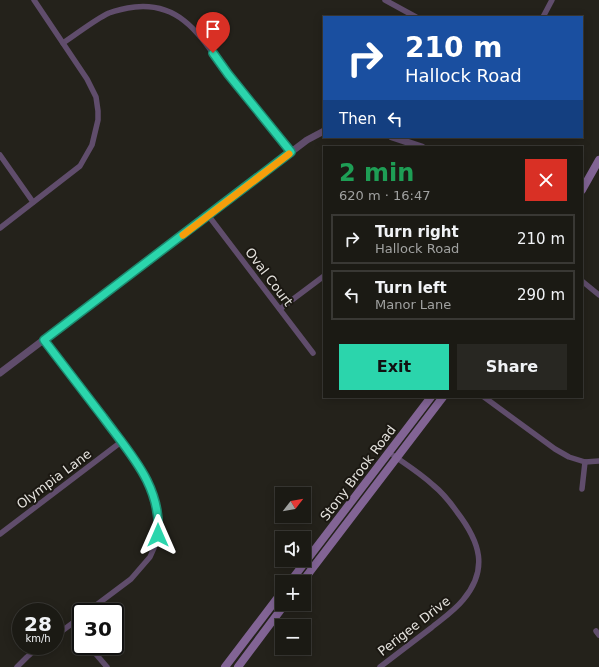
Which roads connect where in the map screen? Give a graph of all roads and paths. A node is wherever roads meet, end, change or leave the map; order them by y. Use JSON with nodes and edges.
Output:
{"nodes":[{"id":1,"x":34,"y":0,"type":"edge"},
{"id":2,"x":386,"y":0,"type":"edge"},
{"id":3,"x":552,"y":0,"type":"edge"},
{"id":4,"x":414,"y":16,"type":"edge"},
{"id":5,"x":544,"y":16,"type":"edge"},
{"id":6,"x":63,"y":43,"type":"junction"},
{"id":7,"x":323,"y":132,"type":"edge"},
{"id":8,"x":395,"y":138,"type":"edge"},
{"id":9,"x":419,"y":146,"type":"edge"},
{"id":10,"x":291,"y":152,"type":"junction"},
{"id":11,"x":0,"y":155,"type":"edge"},
{"id":12,"x":599,"y":160,"type":"edge"},
{"id":13,"x":583,"y":188,"type":"edge"},
{"id":14,"x":33,"y":202,"type":"junction"},
{"id":15,"x":208,"y":215,"type":"junction"},
{"id":16,"x":0,"y":228,"type":"edge"},
{"id":17,"x":323,"y":277,"type":"edge"},
{"id":18,"x":583,"y":282,"type":"edge"},
{"id":19,"x":599,"y":294,"type":"edge"},
{"id":20,"x":280,"y":309,"type":"junction"},
{"id":21,"x":44,"y":340,"type":"junction"},
{"id":22,"x":313,"y":353,"type":"dead end"},
{"id":23,"x":1,"y":369,"type":"edge"},
{"id":24,"x":430,"y":398,"type":"edge"},
{"id":25,"x":442,"y":398,"type":"edge"},
{"id":26,"x":485,"y":398,"type":"edge"},
{"id":27,"x":121,"y":442,"type":"junction"},
{"id":28,"x":389,"y":452,"type":"junction"},
{"id":29,"x":397,"y":458,"type":"junction"},
{"id":30,"x":599,"y":461,"type":"edge"},
{"id":31,"x":585,"y":462,"type":"junction"},
{"id":32,"x":582,"y":489,"type":"dead end"},
{"id":33,"x":0,"y":534,"type":"edge"},
{"id":34,"x":295,"y":575,"type":"edge"},
{"id":35,"x":308,"y":575,"type":"edge"},
{"id":36,"x":275,"y":601,"type":"edge"},
{"id":37,"x":99,"y":603,"type":"edge"},
{"id":38,"x":280,"y":611,"type":"edge"},
{"id":39,"x":72,"y":624,"type":"edge"},
{"id":40,"x":64,"y":630,"type":"edge"},
{"id":41,"x":29,"y":655,"type":"edge"},
{"id":42,"x":96,"y":655,"type":"edge"},
{"id":43,"x":17,"y":667,"type":"edge"},
{"id":44,"x":106,"y":667,"type":"edge"},
{"id":45,"x":225,"y":667,"type":"edge"},
{"id":46,"x":238,"y":667,"type":"edge"},
{"id":47,"x":380,"y":667,"type":"edge"}],
"edges":[{"from":1,"to":6,"type":"street"},
{"from":2,"to":4,"type":"street"},
{"from":3,"to":5,"type":"street"},
{"from":6,"to":10,"type":"street"},
{"from":6,"to":14,"type":"street"},
{"from":7,"to":10,"type":"street"},
{"from":8,"to":9,"type":"street"},
{"from":10,"to":15,"type":"street"},
{"from":11,"to":14,"type":"street"},
{"from":12,"to":13,"type":"main road"},
{"from":14,"to":16,"type":"street"},
{"from":15,"to":20,"type":"street","name":"Oval Court"},
{"from":15,"to":21,"type":"street"},
{"from":17,"to":20,"type":"street"},
{"from":18,"to":19,"type":"street"},
{"from":20,"to":22,"type":"street","name":"Oval Court"},
{"from":21,"to":23,"type":"street"},
{"from":21,"to":27,"type":"street"},
{"from":24,"to":28,"type":"main road","name":"Stony Brook Road"},
{"from":25,"to":29,"type":"main road","name":"Stony Brook Road"},
{"from":26,"to":31,"type":"street"},
{"from":27,"to":33,"type":"street","name":"Olympia Lane"},
{"from":27,"to":37,"type":"street"},
{"from":28,"to":29,"type":"street","name":"Perigee Drive"},
{"from":28,"to":34,"type":"main road","name":"Stony Brook Road"},
{"from":29,"to":35,"type":"main road","name":"Stony Brook Road"},
{"from":29,"to":47,"type":"street","name":"Perigee Drive"},
{"from":30,"to":31,"type":"street"},
{"from":31,"to":32,"type":"street"},
{"from":36,"to":45,"type":"main road"},
{"from":38,"to":46,"type":"main road"},
{"from":39,"to":40,"type":"street"},
{"from":41,"to":43,"type":"street"},
{"from":42,"to":44,"type":"street"}]}
